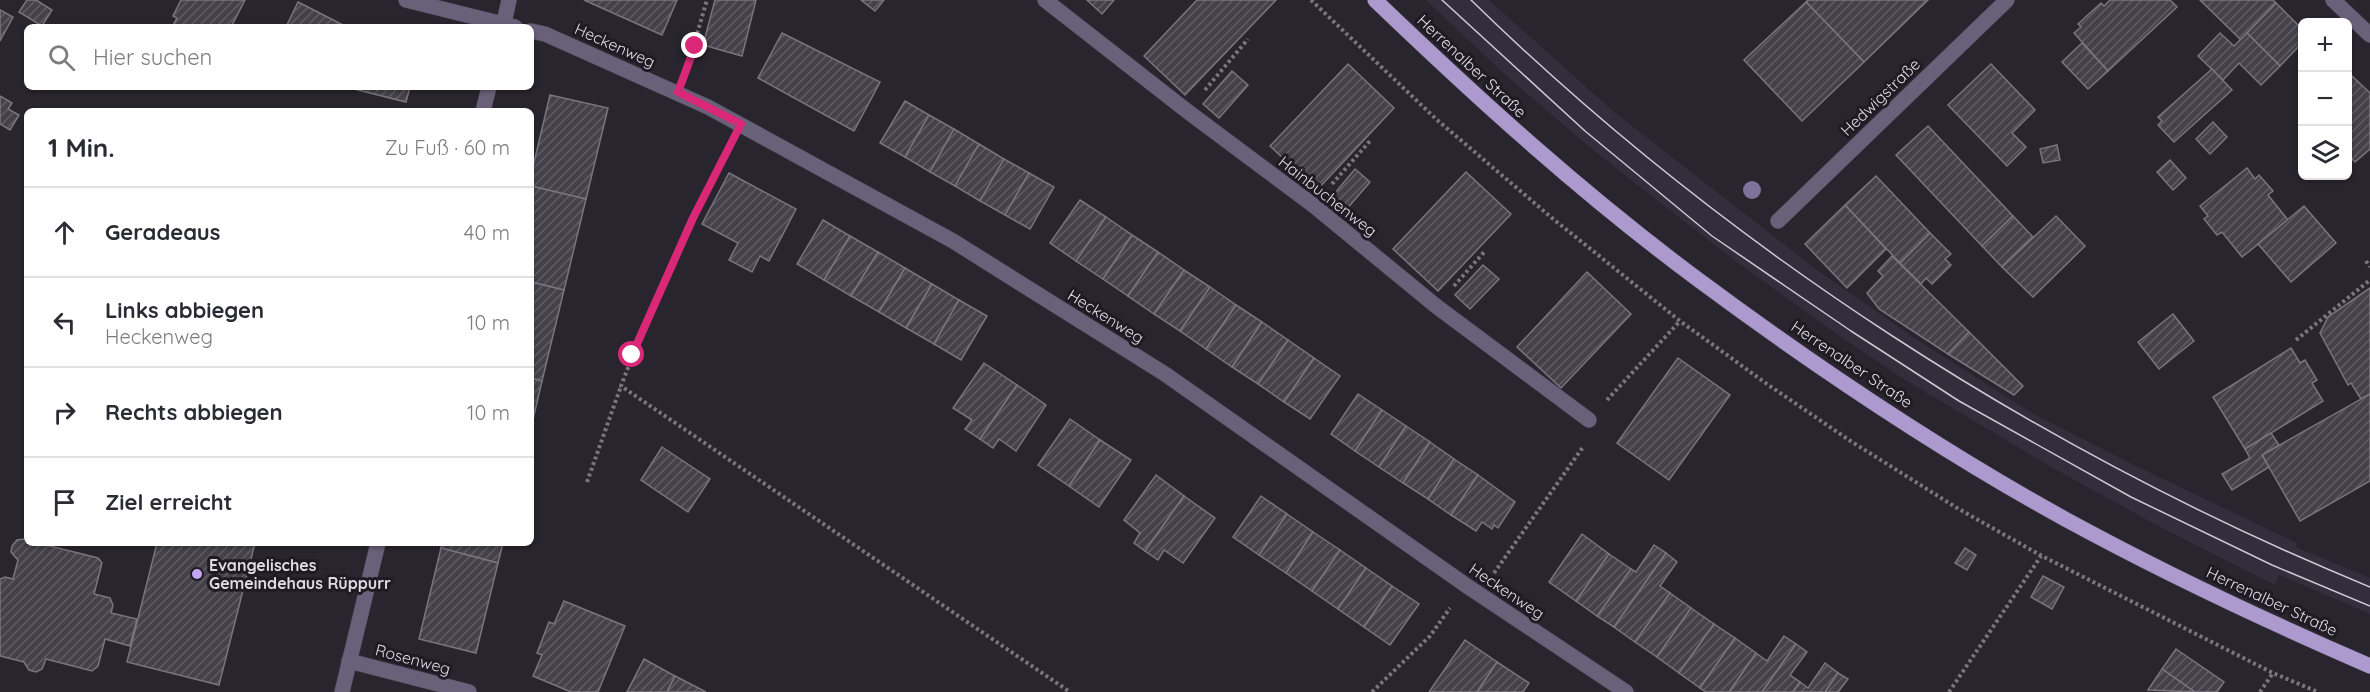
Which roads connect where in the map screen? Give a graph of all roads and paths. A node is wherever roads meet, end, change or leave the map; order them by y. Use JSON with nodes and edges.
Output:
{"nodes":[{"id":1,"x":406,"y":0,"type":"edge"},
{"id":2,"x":509,"y":0,"type":"edge"},
{"id":3,"x":707,"y":0,"type":"edge"},
{"id":4,"x":1045,"y":0,"type":"edge"},
{"id":5,"x":1375,"y":0,"type":"edge"},
{"id":6,"x":2007,"y":0,"type":"edge"},
{"id":7,"x":2333,"y":0,"type":"edge"},
{"id":8,"x":499,"y":24,"type":"edge"},
{"id":9,"x":507,"y":24,"type":"edge"},
{"id":10,"x":534,"y":32,"type":"edge"},
{"id":11,"x":2370,"y":35,"type":"edge"},
{"id":12,"x":1248,"y":39,"type":"dead end"},
{"id":13,"x":488,"y":90,"type":"edge"},
{"id":14,"x":678,"y":92,"type":"junction"},
{"id":15,"x":484,"y":108,"type":"edge"},
{"id":16,"x":1187,"y":111,"type":"junction"},
{"id":17,"x":741,"y":124,"type":"junction"},
{"id":18,"x":1370,"y":141,"type":"dead end"},
{"id":19,"x":1313,"y":205,"type":"junction"},
{"id":20,"x":1778,"y":221,"type":"dead end"},
{"id":21,"x":1485,"y":251,"type":"dead end"},
{"id":22,"x":2366,"y":261,"type":"dead end"},
{"id":23,"x":2370,"y":267,"type":"edge"},
{"id":24,"x":2370,"y":280,"type":"edge"},
{"id":25,"x":1436,"y":306,"type":"junction"},
{"id":26,"x":1680,"y":321,"type":"dead end"},
{"id":27,"x":2296,"y":340,"type":"dead end"},
{"id":28,"x":621,"y":386,"type":"junction"},
{"id":29,"x":1589,"y":420,"type":"junction"},
{"id":30,"x":587,"y":482,"type":"dead end"},
{"id":31,"x":377,"y":546,"type":"edge"},
{"id":32,"x":2042,"y":556,"type":"dead end"},
{"id":33,"x":1467,"y":585,"type":"junction"},
{"id":34,"x":1480,"y":594,"type":"junction"},
{"id":35,"x":349,"y":661,"type":"junction"},
{"id":36,"x":2370,"y":666,"type":"edge"},
{"id":37,"x":2273,"y":673,"type":"dead end"},
{"id":38,"x":342,"y":692,"type":"edge"},
{"id":39,"x":469,"y":692,"type":"edge"},
{"id":40,"x":1070,"y":692,"type":"edge"},
{"id":41,"x":1372,"y":692,"type":"edge"},
{"id":42,"x":1626,"y":692,"type":"edge"},
{"id":43,"x":1949,"y":692,"type":"edge"},
{"id":44,"x":2260,"y":692,"type":"edge"}],
"edges":[{"from":1,"to":8,"type":"street"},
{"from":2,"to":9,"type":"street"},
{"from":3,"to":14,"type":"path"},
{"from":4,"to":16,"type":"street","name":"Hainbuchenweg"},
{"from":5,"to":36,"type":"main road","name":"Herrenalber Straße"},
{"from":6,"to":20,"type":"street","name":"Hedwigstraße"},
{"from":7,"to":11,"type":"street"},
{"from":10,"to":14,"type":"street","name":"Heckenweg"},
{"from":12,"to":16,"type":"path"},
{"from":13,"to":15,"type":"street"},
{"from":14,"to":17,"type":"street","name":"Heckenweg"},
{"from":16,"to":19,"type":"street","name":"Hainbuchenweg"},
{"from":17,"to":28,"type":"path"},
{"from":17,"to":33,"type":"street","name":"Heckenweg"},
{"from":18,"to":19,"type":"path"},
{"from":19,"to":25,"type":"street","name":"Hainbuchenweg"},
{"from":21,"to":25,"type":"path"},
{"from":22,"to":23,"type":"path"},
{"from":24,"to":27,"type":"path"},
{"from":25,"to":29,"type":"street","name":"Hainbuchenweg"},
{"from":26,"to":29,"type":"path"},
{"from":28,"to":30,"type":"path"},
{"from":28,"to":40,"type":"path"},
{"from":29,"to":34,"type":"path"},
{"from":31,"to":35,"type":"street"},
{"from":32,"to":43,"type":"path"},
{"from":33,"to":34,"type":"street","name":"Heckenweg"},
{"from":33,"to":41,"type":"path"},
{"from":34,"to":42,"type":"street","name":"Heckenweg"},
{"from":35,"to":38,"type":"street"},
{"from":35,"to":39,"type":"street","name":"Rosenweg"},
{"from":37,"to":44,"type":"path"}]}
